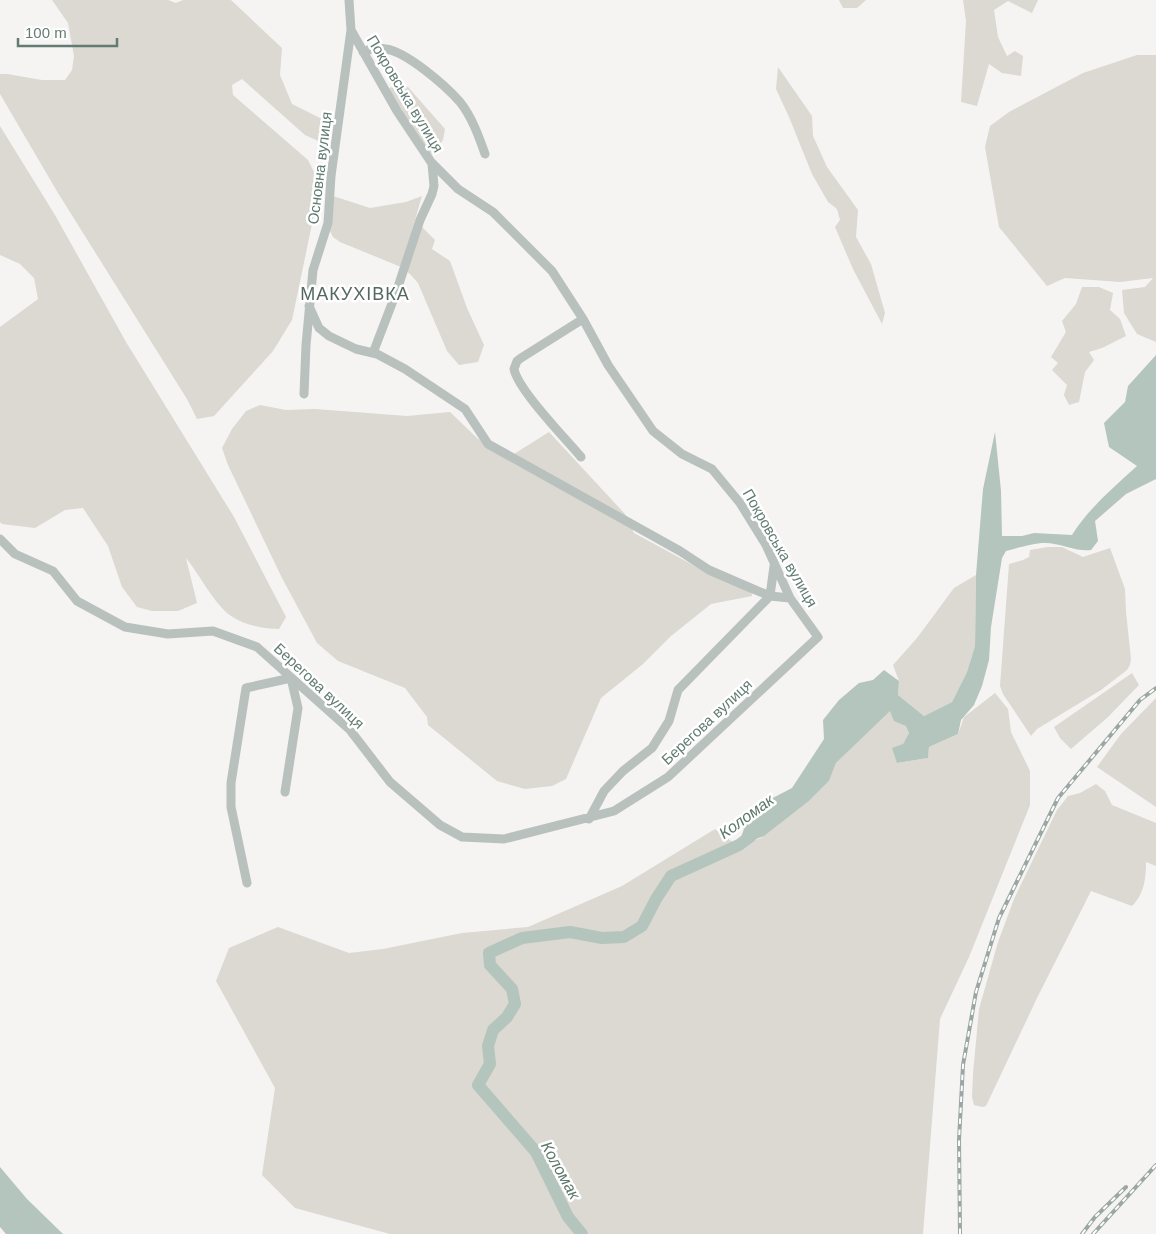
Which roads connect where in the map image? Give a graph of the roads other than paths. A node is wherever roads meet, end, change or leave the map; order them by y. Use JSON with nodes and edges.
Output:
{"nodes":[{"id":1,"x":349,"y":0,"type":"edge"},
{"id":2,"x":351,"y":30,"type":"junction"},
{"id":3,"x":363,"y":52,"type":"junction"},
{"id":4,"x":485,"y":154,"type":"dead end"},
{"id":5,"x":432,"y":164,"type":"junction"},
{"id":6,"x":309,"y":306,"type":"junction"},
{"id":7,"x":583,"y":319,"type":"junction"},
{"id":8,"x":373,"y":353,"type":"junction"},
{"id":9,"x":304,"y":394,"type":"dead end"},
{"id":10,"x":581,"y":457,"type":"dead end"},
{"id":11,"x":0,"y":539,"type":"edge"},
{"id":12,"x":774,"y":566,"type":"junction"},
{"id":13,"x":770,"y":596,"type":"junction"},
{"id":14,"x":790,"y":598,"type":"junction"},
{"id":15,"x":818,"y":637,"type":"joint"},
{"id":16,"x":291,"y":678,"type":"junction"},
{"id":17,"x":285,"y":792,"type":"dead end"},
{"id":18,"x":589,"y":819,"type":"junction"},
{"id":19,"x":247,"y":883,"type":"dead end"}],
"edges":[{"from":1,"to":2,"type":"street"},
{"from":2,"to":3,"type":"street","name":"Покровська вулиця"},
{"from":2,"to":6,"type":"street","name":"Основна вулиця"},
{"from":3,"to":4,"type":"street"},
{"from":3,"to":5,"type":"street","name":"Покровська вулиця"},
{"from":5,"to":7,"type":"street","name":"Покровська вулиця"},
{"from":5,"to":8,"type":"street"},
{"from":6,"to":8,"type":"street"},
{"from":6,"to":9,"type":"street","name":"Основна вулиця"},
{"from":7,"to":10,"type":"street"},
{"from":7,"to":12,"type":"street","name":"Покровська вулиця"},
{"from":8,"to":13,"type":"street"},
{"from":11,"to":16,"type":"street","name":"Берегова вулиця"},
{"from":12,"to":13,"type":"street"},
{"from":12,"to":14,"type":"street","name":"Покровська вулиця"},
{"from":13,"to":14,"type":"street"},
{"from":13,"to":18,"type":"street"},
{"from":14,"to":15,"type":"street","name":"Покровська вулиця"},
{"from":15,"to":18,"type":"street","name":"Берегова вулиця"},
{"from":16,"to":17,"type":"street"},
{"from":16,"to":18,"type":"street","name":"Берегова вулиця"},
{"from":16,"to":19,"type":"street"}]}
